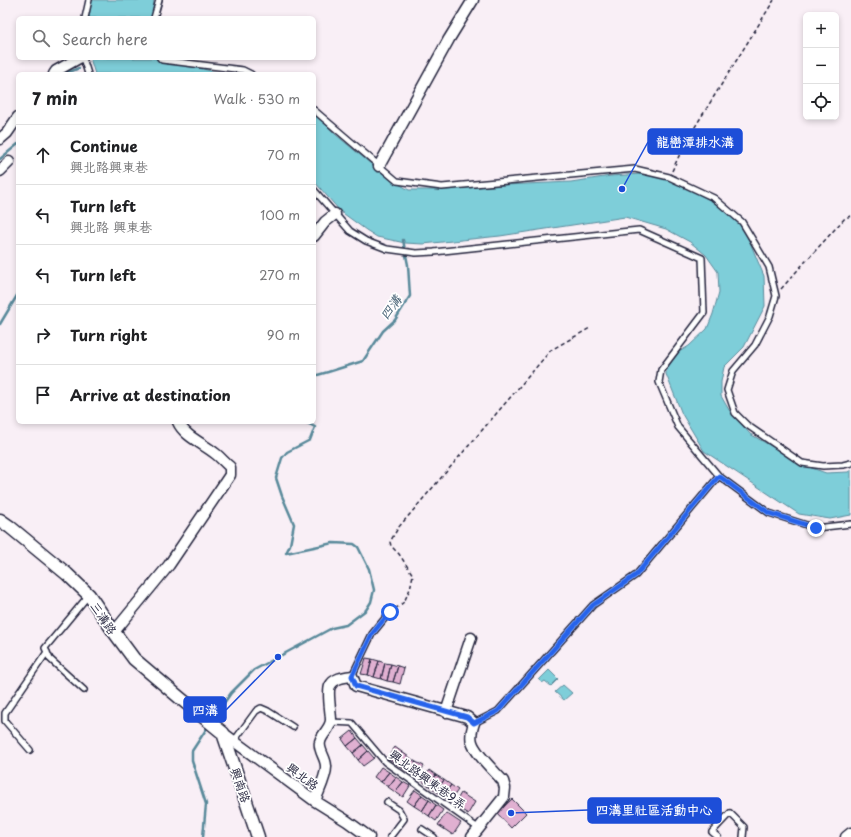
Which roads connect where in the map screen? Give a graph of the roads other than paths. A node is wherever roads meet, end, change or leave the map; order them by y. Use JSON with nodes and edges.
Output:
{"nodes":[{"id":1,"x":89,"y":0,"type":"edge"},
{"id":2,"x":159,"y":0,"type":"edge"},
{"id":3,"x":473,"y":0,"type":"edge"},
{"id":4,"x":85,"y":16,"type":"edge"},
{"id":5,"x":155,"y":16,"type":"edge"},
{"id":6,"x":76,"y":60,"type":"edge"},
{"id":7,"x":84,"y":60,"type":"edge"},
{"id":8,"x":162,"y":60,"type":"edge"},
{"id":9,"x":56,"y":72,"type":"edge"},
{"id":10,"x":87,"y":72,"type":"edge"},
{"id":11,"x":247,"y":72,"type":"edge"},
{"id":12,"x":316,"y":112,"type":"edge"},
{"id":13,"x":16,"y":120,"type":"edge"},
{"id":14,"x":0,"y":139,"type":"edge"},
{"id":15,"x":9,"y":162,"type":"dead end"},
{"id":16,"x":383,"y":169,"type":"junction"},
{"id":17,"x":0,"y":170,"type":"edge"},
{"id":18,"x":316,"y":192,"type":"edge"},
{"id":19,"x":335,"y":214,"type":"junction"},
{"id":20,"x":316,"y":233,"type":"edge"},
{"id":21,"x":179,"y":424,"type":"edge"},
{"id":22,"x":851,"y":463,"type":"edge"},
{"id":23,"x":719,"y":476,"type":"junction"},
{"id":24,"x":0,"y":520,"type":"edge"},
{"id":25,"x":851,"y":524,"type":"edge"},
{"id":26,"x":89,"y":595,"type":"junction"},
{"id":27,"x":390,"y":612,"type":"road end"},
{"id":28,"x":114,"y":632,"type":"junction"},
{"id":29,"x":471,"y":638,"type":"dead end"},
{"id":30,"x":47,"y":652,"type":"junction"},
{"id":31,"x":352,"y":676,"type":"junction"},
{"id":32,"x":84,"y":690,"type":"dead end"},
{"id":33,"x":446,"y":712,"type":"junction"},
{"id":34,"x":331,"y":722,"type":"junction"},
{"id":35,"x":474,"y":723,"type":"junction"},
{"id":36,"x":293,"y":727,"type":"dead end"},
{"id":37,"x":220,"y":730,"type":"junction"},
{"id":38,"x":234,"y":741,"type":"junction"},
{"id":39,"x":30,"y":750,"type":"dead end"},
{"id":40,"x":315,"y":802,"type":"junction"},
{"id":41,"x":387,"y":802,"type":"dead end"},
{"id":42,"x":478,"y":828,"type":"junction"},
{"id":43,"x":422,"y":829,"type":"dead end"},
{"id":44,"x":851,"y":833,"type":"edge"},
{"id":45,"x":258,"y":837,"type":"edge"},
{"id":46,"x":369,"y":837,"type":"edge"},
{"id":47,"x":390,"y":837,"type":"edge"},
{"id":48,"x":434,"y":837,"type":"edge"},
{"id":49,"x":472,"y":837,"type":"edge"},
{"id":50,"x":718,"y":837,"type":"edge"},
{"id":51,"x":743,"y":837,"type":"edge"},
{"id":52,"x":846,"y":837,"type":"edge"}],
"edges":[{"from":1,"to":4,"type":"lane"},
{"from":2,"to":5,"type":"lane"},
{"from":3,"to":16,"type":"street"},
{"from":6,"to":9,"type":"street"},
{"from":7,"to":10,"type":"lane"},
{"from":8,"to":11,"type":"lane"},
{"from":12,"to":16,"type":"lane"},
{"from":13,"to":14,"type":"street"},
{"from":15,"to":17,"type":"street"},
{"from":16,"to":22,"type":"lane"},
{"from":18,"to":19,"type":"lane"},
{"from":19,"to":20,"type":"street"},
{"from":19,"to":23,"type":"lane"},
{"from":21,"to":28,"type":"street"},
{"from":23,"to":25,"type":"lane"},
{"from":23,"to":35,"type":"lane"},
{"from":24,"to":26,"type":"street","name":"三溝路"},
{"from":26,"to":28,"type":"street","name":"三溝路"},
{"from":26,"to":30,"type":"lane"},
{"from":27,"to":31,"type":"lane"},
{"from":28,"to":37,"type":"street","name":"三溝路"},
{"from":29,"to":33,"type":"street"},
{"from":30,"to":32,"type":"lane"},
{"from":30,"to":39,"type":"lane"},
{"from":31,"to":33,"type":"street"},
{"from":31,"to":34,"type":"street"},
{"from":33,"to":35,"type":"street"},
{"from":34,"to":40,"type":"street"},
{"from":34,"to":42,"type":"lane","name":"興北路興東巷9弄"},
{"from":35,"to":42,"type":"street"},
{"from":36,"to":38,"type":"lane"},
{"from":37,"to":38,"type":"street","name":"興北路"},
{"from":37,"to":45,"type":"street","name":"興南路"},
{"from":38,"to":40,"type":"street","name":"興北路"},
{"from":40,"to":46,"type":"street","name":"興北路"},
{"from":41,"to":47,"type":"lane"},
{"from":42,"to":49,"type":"street"},
{"from":43,"to":48,"type":"lane"},
{"from":44,"to":52,"type":"street"},
{"from":50,"to":51,"type":"lane"}]}
